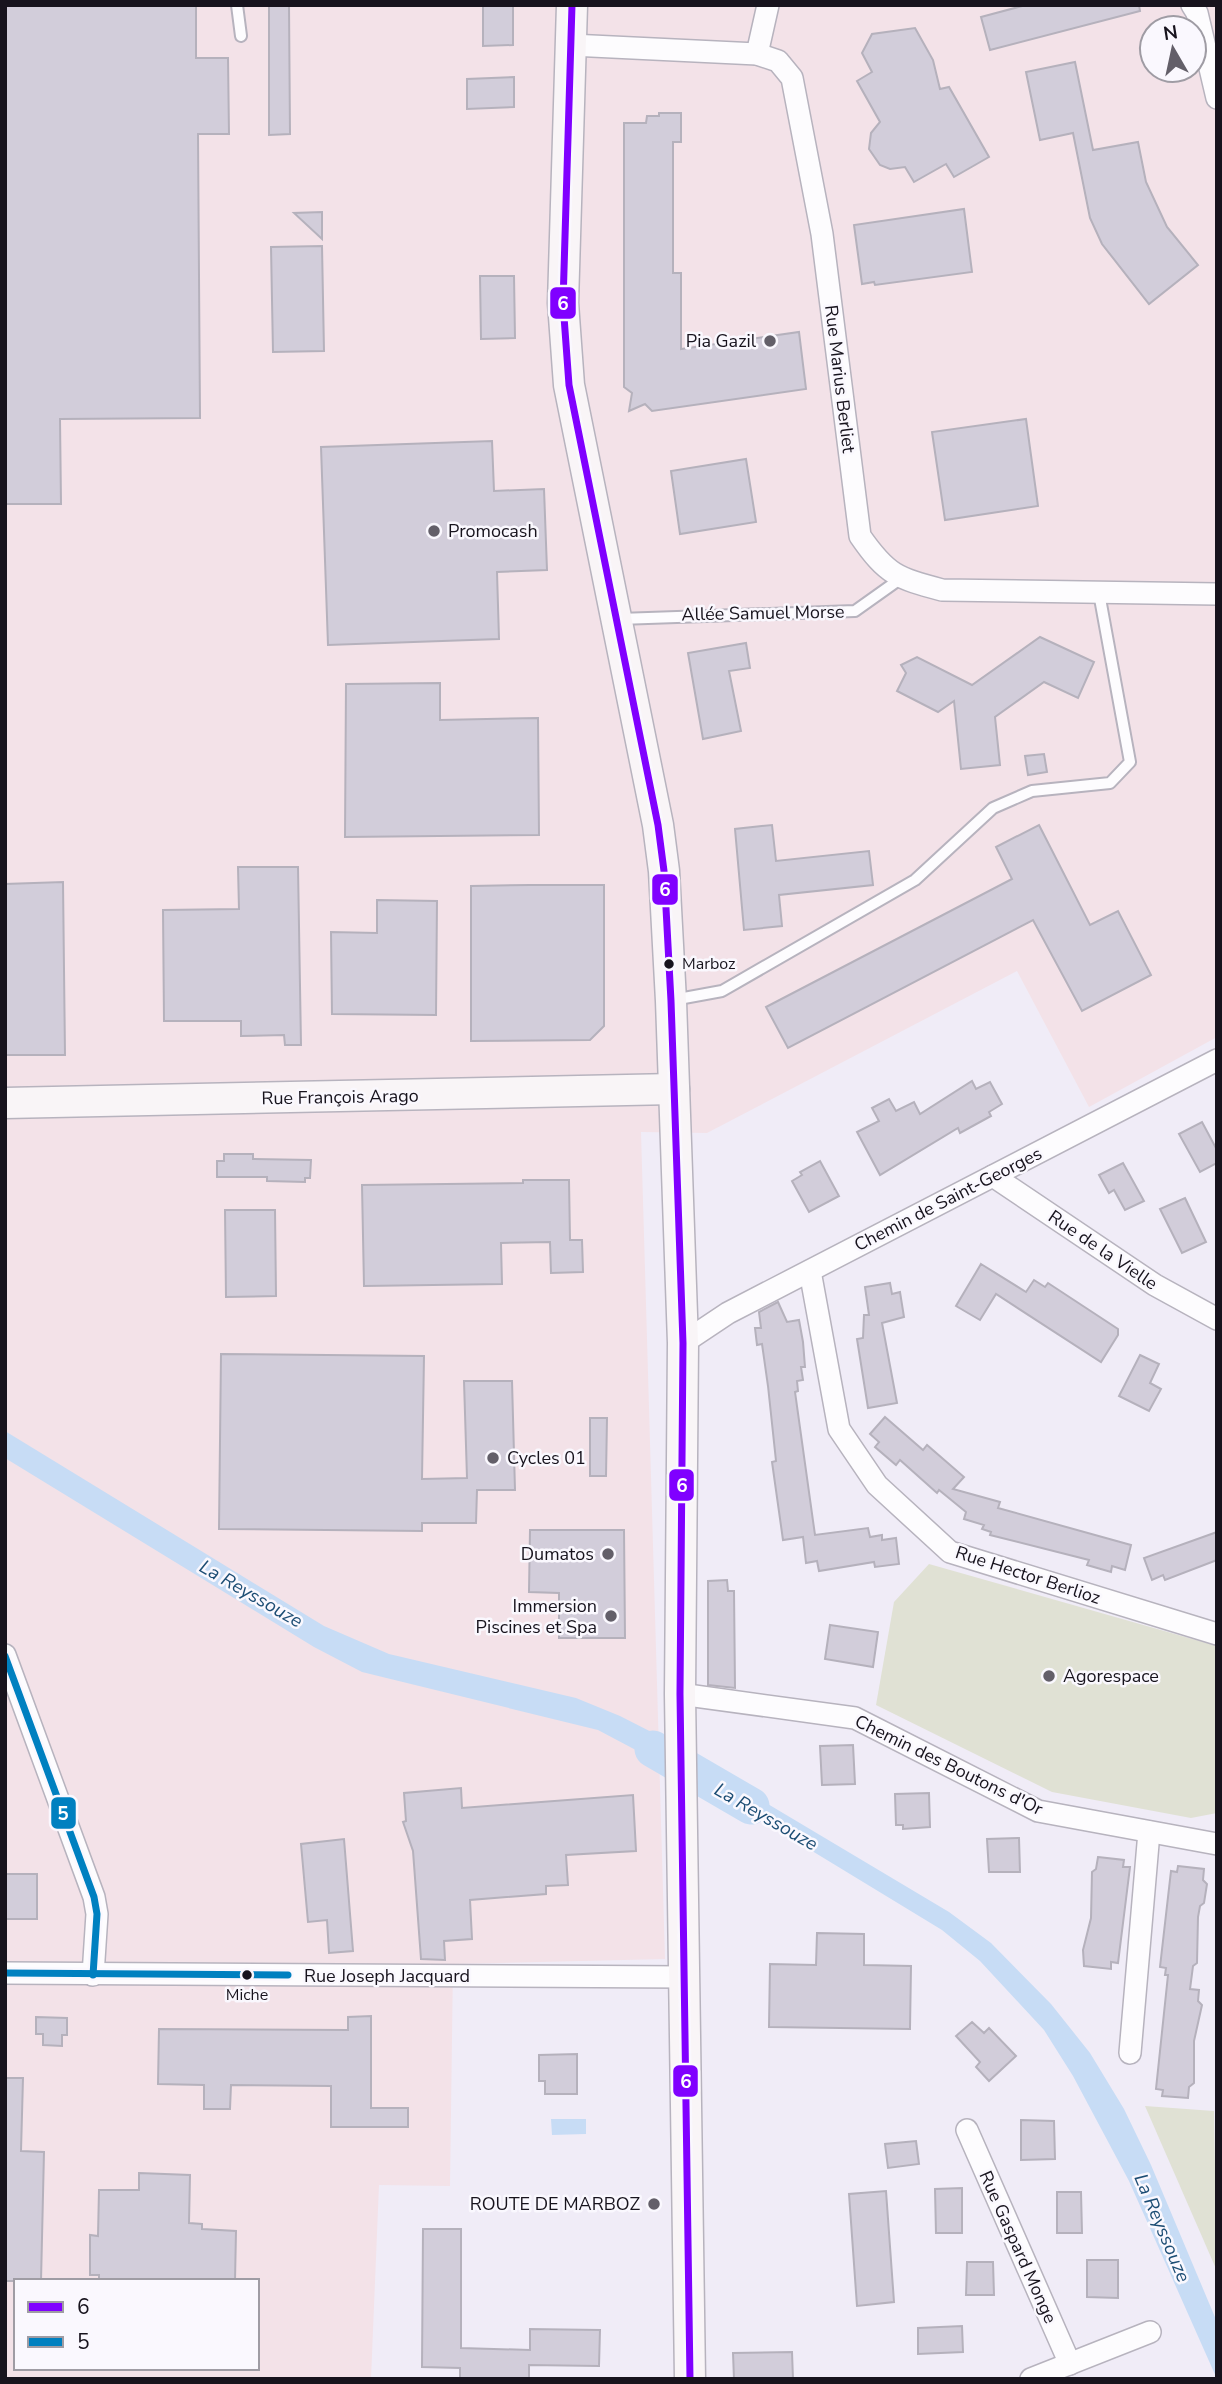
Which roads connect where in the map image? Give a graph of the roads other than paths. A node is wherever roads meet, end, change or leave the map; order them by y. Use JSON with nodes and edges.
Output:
{"nodes":[{"id":1,"x":237,"y":5,"type":"edge"},
{"id":2,"x":572,"y":5,"type":"edge"},
{"id":3,"x":768,"y":5,"type":"edge"},
{"id":4,"x":1192,"y":5,"type":"edge"},
{"id":5,"x":241,"y":36,"type":"dead end"},
{"id":6,"x":571,"y":45,"type":"junction"},
{"id":7,"x":757,"y":54,"type":"junction"},
{"id":8,"x":1217,"y":98,"type":"edge"},
{"id":9,"x":900,"y":579,"type":"junction"},
{"id":10,"x":1099,"y":593,"type":"junction"},
{"id":11,"x":1217,"y":594,"type":"edge"},
{"id":12,"x":616,"y":620,"type":"junction"},
{"id":13,"x":671,"y":1001,"type":"junction"},
{"id":14,"x":1217,"y":1060,"type":"edge"},
{"id":15,"x":674,"y":1089,"type":"junction"},
{"id":16,"x":5,"y":1103,"type":"edge"},
{"id":17,"x":993,"y":1176,"type":"junction"},
{"id":18,"x":810,"y":1271,"type":"junction"},
{"id":19,"x":1217,"y":1319,"type":"edge"},
{"id":20,"x":683,"y":1343,"type":"junction"},
{"id":21,"x":1217,"y":1634,"type":"edge"},
{"id":22,"x":5,"y":1655,"type":"edge"},
{"id":23,"x":680,"y":1693,"type":"junction"},
{"id":24,"x":1149,"y":1832,"type":"junction"},
{"id":25,"x":1217,"y":1844,"type":"edge"},
{"id":26,"x":5,"y":1973,"type":"edge"},
{"id":27,"x":93,"y":1975,"type":"junction"},
{"id":28,"x":685,"y":1977,"type":"junction"},
{"id":29,"x":1130,"y":2053,"type":"dead end"},
{"id":30,"x":967,"y":2130,"type":"dead end"},
{"id":31,"x":1150,"y":2332,"type":"dead end"},
{"id":32,"x":1070,"y":2364,"type":"junction"},
{"id":33,"x":690,"y":2379,"type":"edge"},
{"id":34,"x":1031,"y":2379,"type":"edge"}],
"edges":[{"from":1,"to":5,"type":"lane"},
{"from":2,"to":6,"type":"main road"},
{"from":3,"to":7,"type":"street"},
{"from":4,"to":8,"type":"street"},
{"from":6,"to":7,"type":"street","name":"Rue Marius Berliet"},
{"from":6,"to":12,"type":"main road"},
{"from":7,"to":9,"type":"street","name":"Rue Marius Berliet"},
{"from":9,"to":10,"type":"street","name":"Rue Marius Berliet"},
{"from":9,"to":12,"type":"lane","name":"Allée Samuel Morse"},
{"from":10,"to":11,"type":"street","name":"Rue Marius Berliet"},
{"from":10,"to":13,"type":"lane"},
{"from":12,"to":13,"type":"main road"},
{"from":13,"to":15,"type":"main road"},
{"from":14,"to":17,"type":"street","name":"Chemin de Saint-Georges"},
{"from":15,"to":16,"type":"main road","name":"Rue François Arago"},
{"from":15,"to":20,"type":"main road"},
{"from":17,"to":18,"type":"street","name":"Chemin de Saint-Georges"},
{"from":17,"to":19,"type":"street","name":"Rue de la Vielle"},
{"from":18,"to":20,"type":"street","name":"Chemin de Saint-Georges"},
{"from":18,"to":21,"type":"street","name":"Rue Hector Berlioz"},
{"from":20,"to":23,"type":"main road"},
{"from":22,"to":27,"type":"street"},
{"from":23,"to":24,"type":"street","name":"Chemin des Boutons d'Or"},
{"from":23,"to":28,"type":"main road"},
{"from":24,"to":25,"type":"street","name":"Chemin des Boutons d'Or"},
{"from":24,"to":29,"type":"street"},
{"from":26,"to":27,"type":"street","name":"Rue Joseph Jacquard"},
{"from":27,"to":28,"type":"street","name":"Rue Joseph Jacquard"},
{"from":28,"to":33,"type":"main road"},
{"from":30,"to":32,"type":"street","name":"Rue Gaspard Monge"},
{"from":31,"to":32,"type":"street"},
{"from":32,"to":34,"type":"street"}]}
